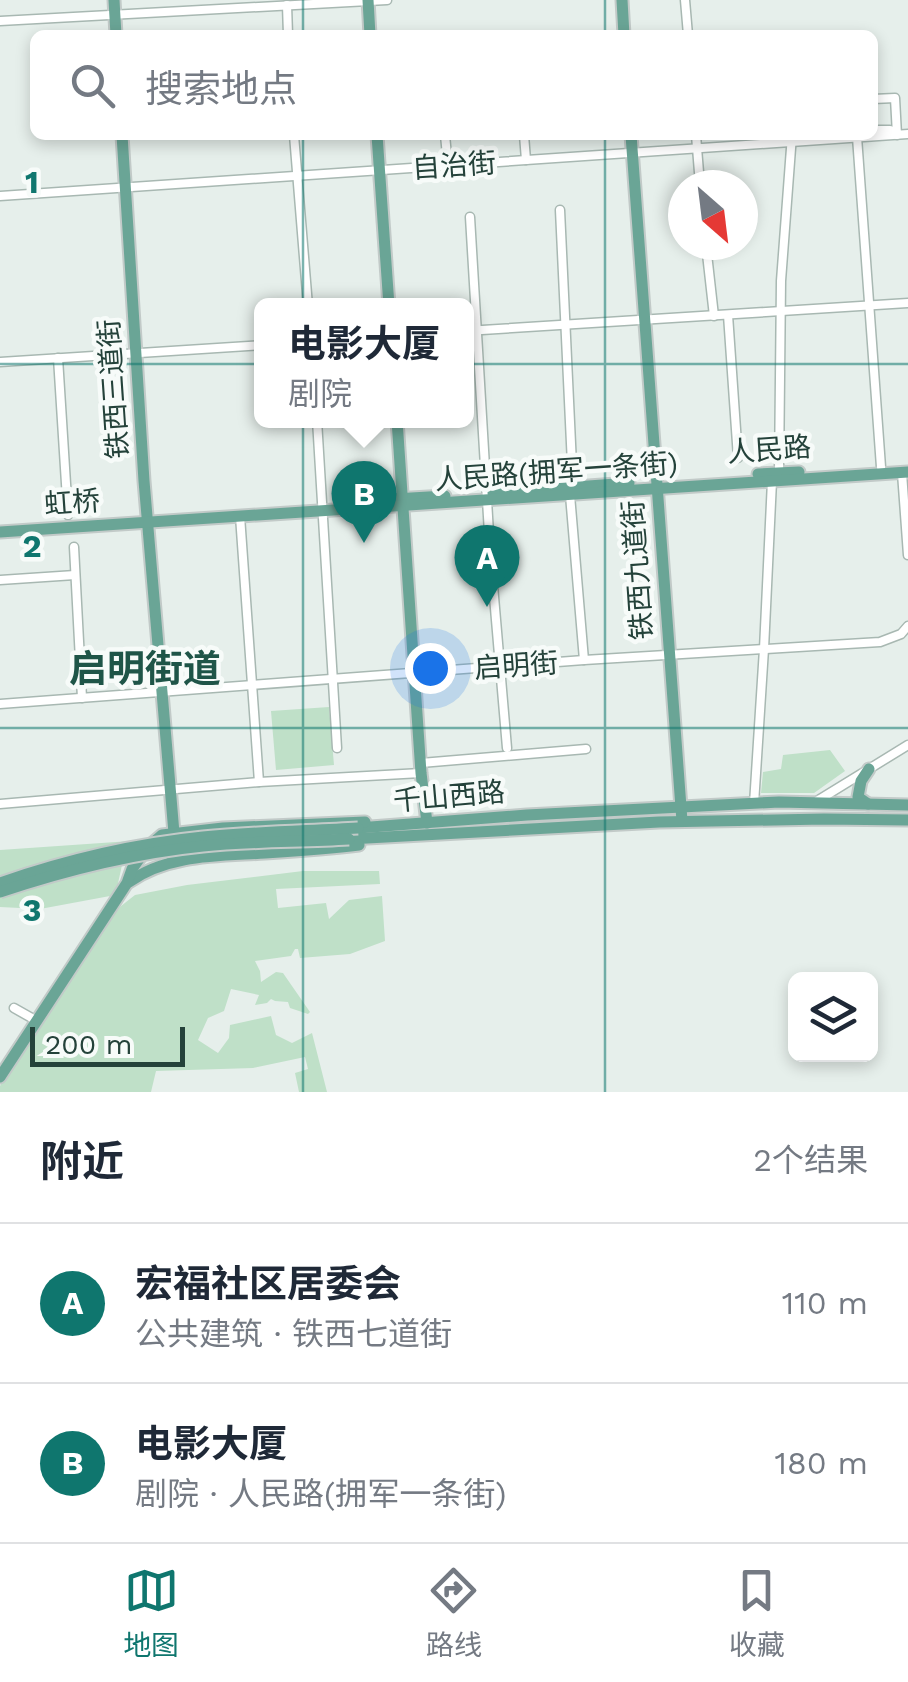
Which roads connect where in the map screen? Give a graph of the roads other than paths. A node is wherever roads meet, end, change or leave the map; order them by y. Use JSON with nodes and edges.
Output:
{"nodes":[{"id":1,"x":114,"y":0,"type":"edge"},
{"id":2,"x":368,"y":0,"type":"edge"},
{"id":3,"x":387,"y":0,"type":"edge"},
{"id":4,"x":622,"y":0,"type":"edge"},
{"id":5,"x":685,"y":0,"type":"edge"},
{"id":6,"x":286,"y":5,"type":"junction"},
{"id":7,"x":115,"y":15,"type":"junction"},
{"id":8,"x":0,"y":21,"type":"edge"},
{"id":9,"x":116,"y":30,"type":"edge"},
{"id":10,"x":288,"y":30,"type":"edge"},
{"id":11,"x":370,"y":30,"type":"edge"},
{"id":12,"x":624,"y":30,"type":"edge"},
{"id":13,"x":688,"y":30,"type":"edge"},
{"id":14,"x":878,"y":99,"type":"edge"},
{"id":15,"x":878,"y":130,"type":"edge"},
{"id":16,"x":897,"y":134,"type":"junction"},
{"id":17,"x":908,"y":134,"type":"edge"},
{"id":18,"x":878,"y":135,"type":"edge"},
{"id":19,"x":122,"y":140,"type":"edge"},
{"id":20,"x":294,"y":140,"type":"edge"},
{"id":21,"x":377,"y":140,"type":"edge"},
{"id":22,"x":446,"y":140,"type":"edge"},
{"id":23,"x":524,"y":140,"type":"edge"},
{"id":24,"x":631,"y":140,"type":"edge"},
{"id":25,"x":696,"y":140,"type":"edge"},
{"id":26,"x":773,"y":140,"type":"edge"},
{"id":27,"x":792,"y":140,"type":"edge"},
{"id":28,"x":857,"y":140,"type":"edge"},
{"id":29,"x":697,"y":148,"type":"junction"},
{"id":30,"x":632,"y":153,"type":"junction"},
{"id":31,"x":526,"y":160,"type":"junction"},
{"id":32,"x":448,"y":166,"type":"junction"},
{"id":33,"x":380,"y":170,"type":"junction"},
{"id":34,"x":699,"y":170,"type":"edge"},
{"id":35,"x":296,"y":176,"type":"junction"},
{"id":36,"x":125,"y":189,"type":"junction"},
{"id":37,"x":0,"y":196,"type":"edge"},
{"id":38,"x":560,"y":210,"type":"dead end"},
{"id":39,"x":470,"y":217,"type":"dead end"},
{"id":40,"x":708,"y":260,"type":"edge"},
{"id":41,"x":307,"y":298,"type":"edge"},
{"id":42,"x":388,"y":298,"type":"edge"},
{"id":43,"x":908,"y":302,"type":"edge"},
{"id":44,"x":869,"y":306,"type":"junction"},
{"id":45,"x":781,"y":311,"type":"junction"},
{"id":46,"x":728,"y":315,"type":"junction"},
{"id":47,"x":714,"y":316,"type":"junction"},
{"id":48,"x":644,"y":320,"type":"junction"},
{"id":49,"x":564,"y":325,"type":"junction"},
{"id":50,"x":474,"y":330,"type":"edge"},
{"id":51,"x":478,"y":330,"type":"junction"},
{"id":52,"x":254,"y":345,"type":"edge"},
{"id":53,"x":136,"y":353,"type":"junction"},
{"id":54,"x":58,"y":358,"type":"junction"},
{"id":55,"x":0,"y":362,"type":"edge"},
{"id":56,"x":317,"y":428,"type":"edge"},
{"id":57,"x":398,"y":428,"type":"edge"},
{"id":58,"x":738,"y":458,"type":"dead end"},
{"id":59,"x":880,"y":467,"type":"junction"},
{"id":60,"x":906,"y":470,"type":"edge"},
{"id":61,"x":775,"y":477,"type":"junction"},
{"id":62,"x":656,"y":485,"type":"junction"},
{"id":63,"x":572,"y":491,"type":"junction"},
{"id":64,"x":487,"y":497,"type":"junction"},
{"id":65,"x":403,"y":502,"type":"junction"},
{"id":66,"x":322,"y":507,"type":"junction"},
{"id":67,"x":68,"y":515,"type":"dead end"},
{"id":68,"x":240,"y":516,"type":"junction"},
{"id":69,"x":148,"y":519,"type":"junction"},
{"id":70,"x":0,"y":532,"type":"edge"},
{"id":71,"x":74,"y":546,"type":"dead end"},
{"id":72,"x":908,"y":555,"type":"edge"},
{"id":73,"x":75,"y":575,"type":"junction"},
{"id":74,"x":0,"y":580,"type":"edge"},
{"id":75,"x":908,"y":626,"type":"edge"},
{"id":76,"x":764,"y":649,"type":"junction"},
{"id":77,"x":669,"y":656,"type":"junction"},
{"id":78,"x":584,"y":660,"type":"junction"},
{"id":79,"x":500,"y":666,"type":"junction"},
{"id":80,"x":416,"y":673,"type":"junction"},
{"id":81,"x":334,"y":679,"type":"junction"},
{"id":82,"x":252,"y":686,"type":"junction"},
{"id":83,"x":162,"y":692,"type":"junction"},
{"id":84,"x":82,"y":698,"type":"junction"},
{"id":85,"x":0,"y":704,"type":"edge"},
{"id":86,"x":908,"y":745,"type":"edge"},
{"id":87,"x":337,"y":748,"type":"dead end"},
{"id":88,"x":507,"y":748,"type":"dead end"},
{"id":89,"x":586,"y":750,"type":"dead end"},
{"id":90,"x":421,"y":768,"type":"junction"},
{"id":91,"x":868,"y":769,"type":"junction"},
{"id":92,"x":258,"y":782,"type":"junction"},
{"id":93,"x":170,"y":790,"type":"junction"},
{"id":94,"x":813,"y":803,"type":"junction"},
{"id":95,"x":0,"y":804,"type":"edge"},
{"id":96,"x":754,"y":804,"type":"junction"},
{"id":97,"x":868,"y":804,"type":"junction"},
{"id":98,"x":908,"y":805,"type":"edge"},
{"id":99,"x":681,"y":807,"type":"junction"},
{"id":100,"x":173,"y":818,"type":"junction"},
{"id":101,"x":908,"y":820,"type":"edge"},
{"id":102,"x":682,"y":822,"type":"junction"},
{"id":103,"x":413,"y":824,"type":"junction"},
{"id":104,"x":428,"y":829,"type":"junction"},
{"id":105,"x":201,"y":830,"type":"junction"},
{"id":106,"x":168,"y":834,"type":"junction"},
{"id":107,"x":354,"y":834,"type":"junction"},
{"id":108,"x":172,"y":862,"type":"junction"},
{"id":109,"x":0,"y":882,"type":"edge"},
{"id":110,"x":127,"y":883,"type":"junction"},
{"id":111,"x":0,"y":892,"type":"edge"},
{"id":112,"x":14,"y":1008,"type":"dead end"},
{"id":113,"x":37,"y":1021,"type":"junction"},
{"id":114,"x":0,"y":1077,"type":"edge"}],
"edges":[{"from":1,"to":7,"type":"main road"},
{"from":2,"to":3,"type":"street"},
{"from":2,"to":6,"type":"street"},
{"from":2,"to":11,"type":"main road"},
{"from":4,"to":12,"type":"main road"},
{"from":5,"to":13,"type":"street"},
{"from":6,"to":7,"type":"street"},
{"from":6,"to":10,"type":"street"},
{"from":7,"to":8,"type":"street"},
{"from":7,"to":9,"type":"main road"},
{"from":14,"to":16,"type":"street"},
{"from":15,"to":16,"type":"street"},
{"from":16,"to":17,"type":"street","name":"自治街"},
{"from":16,"to":18,"type":"street","name":"自治街"},
{"from":19,"to":36,"type":"main road","name":"铁西三道街"},
{"from":20,"to":35,"type":"street"},
{"from":21,"to":33,"type":"main road"},
{"from":22,"to":32,"type":"street"},
{"from":23,"to":31,"type":"street"},
{"from":24,"to":30,"type":"main road","name":"铁西九道街"},
{"from":25,"to":29,"type":"street"},
{"from":26,"to":29,"type":"street","name":"自治街"},
{"from":27,"to":45,"type":"street"},
{"from":28,"to":44,"type":"street"},
{"from":29,"to":30,"type":"street","name":"自治街"},
{"from":29,"to":34,"type":"street"},
{"from":30,"to":31,"type":"street","name":"自治街"},
{"from":30,"to":48,"type":"main road","name":"铁西九道街"},
{"from":31,"to":32,"type":"street","name":"自治街"},
{"from":32,"to":33,"type":"street","name":"自治街"},
{"from":33,"to":35,"type":"street","name":"自治街"},
{"from":33,"to":42,"type":"main road"},
{"from":35,"to":36,"type":"street","name":"自治街"},
{"from":35,"to":41,"type":"street"},
{"from":36,"to":37,"type":"street","name":"自治街"},
{"from":36,"to":53,"type":"main road","name":"铁西三道街"},
{"from":38,"to":49,"type":"street"},
{"from":39,"to":51,"type":"street"},
{"from":40,"to":47,"type":"street"},
{"from":43,"to":44,"type":"street"},
{"from":44,"to":45,"type":"street"},
{"from":44,"to":59,"type":"street"},
{"from":45,"to":46,"type":"street"},
{"from":45,"to":61,"type":"street"},
{"from":46,"to":47,"type":"street"},
{"from":46,"to":58,"type":"street"},
{"from":47,"to":48,"type":"street"},
{"from":48,"to":49,"type":"street"},
{"from":48,"to":62,"type":"main road","name":"铁西九道街"},
{"from":49,"to":51,"type":"street"},
{"from":49,"to":63,"type":"street"},
{"from":50,"to":51,"type":"street"},
{"from":51,"to":64,"type":"street"},
{"from":52,"to":53,"type":"street"},
{"from":53,"to":54,"type":"street"},
{"from":53,"to":69,"type":"main road","name":"铁西三道街"},
{"from":54,"to":55,"type":"street"},
{"from":54,"to":67,"type":"street"},
{"from":56,"to":66,"type":"street"},
{"from":57,"to":65,"type":"main road"},
{"from":59,"to":60,"type":"main road","name":"人民路"},
{"from":59,"to":61,"type":"main road","name":"人民路"},
{"from":60,"to":61,"type":"main road","name":"人民路(拥军一条街)"},
{"from":60,"to":72,"type":"street"},
{"from":61,"to":62,"type":"main road","name":"人民路(拥军一条街)"},
{"from":61,"to":76,"type":"street"},
{"from":62,"to":63,"type":"main road","name":"人民路(拥军一条街)"},
{"from":62,"to":77,"type":"main road","name":"铁西九道街"},
{"from":63,"to":64,"type":"main road","name":"人民路(拥军一条街)"},
{"from":63,"to":78,"type":"street"},
{"from":64,"to":65,"type":"main road","name":"人民路(拥军一条街)"},
{"from":64,"to":79,"type":"street"},
{"from":65,"to":66,"type":"main road","name":"人民路(拥军一条街)"},
{"from":65,"to":80,"type":"main road"},
{"from":66,"to":68,"type":"main road","name":"人民路(拥军一条街)"},
{"from":66,"to":69,"type":"main road"},
{"from":66,"to":81,"type":"street"},
{"from":68,"to":69,"type":"main road","name":"人民路(拥军一条街)"},
{"from":68,"to":82,"type":"street"},
{"from":69,"to":70,"type":"main road","name":"虹桥"},
{"from":69,"to":83,"type":"main road","name":"铁西三道街"},
{"from":71,"to":73,"type":"street"},
{"from":73,"to":74,"type":"street"},
{"from":73,"to":84,"type":"street"},
{"from":75,"to":76,"type":"street","name":"启明街"},
{"from":76,"to":77,"type":"street","name":"启明街"},
{"from":76,"to":96,"type":"street"},
{"from":77,"to":78,"type":"street","name":"启明街"},
{"from":77,"to":99,"type":"main road","name":"铁西九道街"},
{"from":78,"to":79,"type":"street","name":"启明街"},
{"from":79,"to":80,"type":"street","name":"启明街"},
{"from":79,"to":88,"type":"street"},
{"from":80,"to":81,"type":"street","name":"启明街"},
{"from":80,"to":90,"type":"main road"},
{"from":81,"to":82,"type":"street","name":"启明街"},
{"from":81,"to":87,"type":"street"},
{"from":82,"to":83,"type":"street","name":"启明街"},
{"from":82,"to":92,"type":"street"},
{"from":83,"to":84,"type":"street","name":"启明街"},
{"from":83,"to":93,"type":"main road","name":"铁西三道街"},
{"from":84,"to":85,"type":"street","name":"启明街"},
{"from":86,"to":91,"type":"street"},
{"from":89,"to":90,"type":"street"},
{"from":90,"to":92,"type":"street"},
{"from":90,"to":104,"type":"main road"},
{"from":91,"to":94,"type":"street"},
{"from":91,"to":97,"type":"main road"},
{"from":92,"to":93,"type":"street"},
{"from":93,"to":95,"type":"street"},
{"from":93,"to":100,"type":"main road","name":"铁西三道街"},
{"from":94,"to":96,"type":"main road","name":"千山西路"},
{"from":94,"to":97,"type":"main road","name":"千山西路"},
{"from":96,"to":99,"type":"main road","name":"千山西路"},
{"from":97,"to":98,"type":"main road","name":"千山西路"},
{"from":99,"to":102,"type":"main road","name":"铁西九道街"},
{"from":99,"to":104,"type":"main road","name":"千山西路"},
{"from":100,"to":105,"type":"main road"},
{"from":100,"to":106,"type":"main road","name":"铁西三道街"},
{"from":101,"to":102,"type":"main road","name":"千山西路"},
{"from":102,"to":104,"type":"main road","name":"千山西路"},
{"from":103,"to":104,"type":"main road","name":"千山西路"},
{"from":103,"to":105,"type":"main road"},
{"from":103,"to":107,"type":"main road","name":"千山西路"},
{"from":104,"to":107,"type":"main road","name":"千山西路"},
{"from":104,"to":108,"type":"main road"},
{"from":105,"to":106,"type":"main road"},
{"from":106,"to":108,"type":"main road","name":"铁西三道街"},
{"from":106,"to":110,"type":"main road"},
{"from":107,"to":109,"type":"main road","name":"千山西路","bridge":true},
{"from":107,"to":111,"type":"main road","name":"千山西路","bridge":true},
{"from":108,"to":110,"type":"main road"},
{"from":110,"to":113,"type":"main road"},
{"from":112,"to":113,"type":"street"},
{"from":113,"to":114,"type":"main road"}]}
